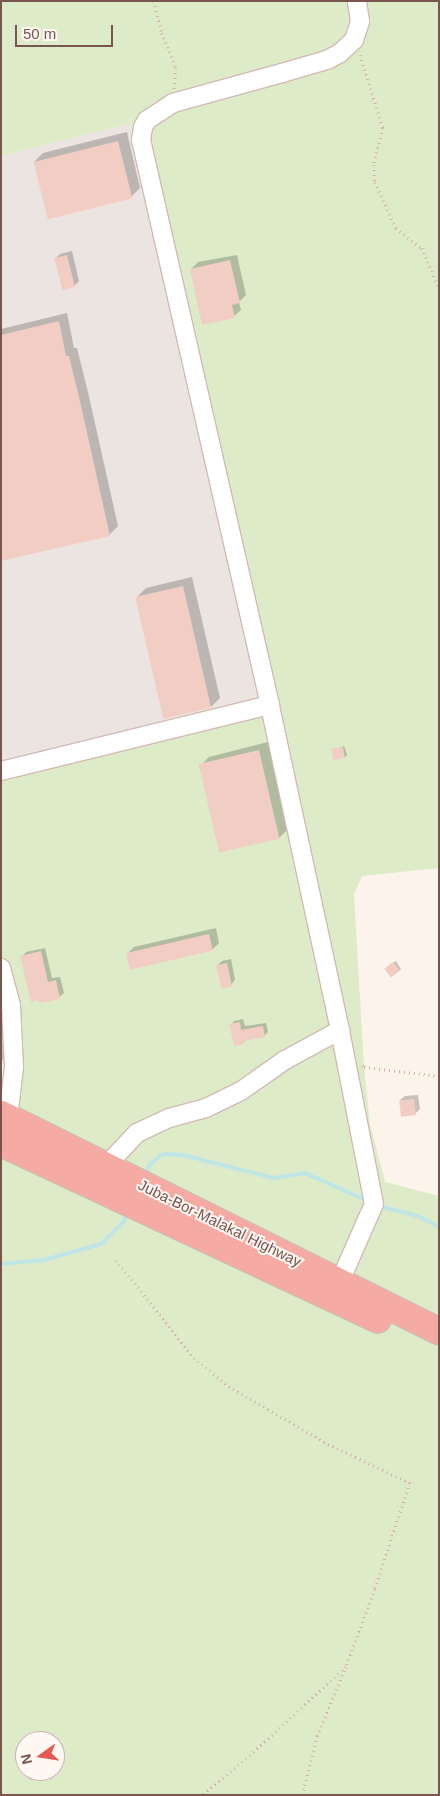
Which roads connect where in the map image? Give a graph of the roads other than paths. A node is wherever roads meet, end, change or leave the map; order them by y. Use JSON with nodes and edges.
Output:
{"nodes":[{"id":1,"x":357,"y":1,"type":"edge"},
{"id":2,"x":270,"y":705,"type":"junction"},
{"id":3,"x":1,"y":771,"type":"edge"},
{"id":4,"x":1,"y":968,"type":"edge"},
{"id":5,"x":340,"y":1030,"type":"junction"},
{"id":6,"x":5,"y":1116,"type":"edge"},
{"id":7,"x":1,"y":1143,"type":"edge"},
{"id":8,"x":111,"y":1178,"type":"junction"},
{"id":9,"x":156,"y":1203,"type":"junction"},
{"id":10,"x":340,"y":1281,"type":"junction"},
{"id":11,"x":439,"y":1331,"type":"edge"},
{"id":12,"x":439,"y":1348,"type":"edge"}],
"edges":[{"from":1,"to":2,"type":"street"},
{"from":2,"to":3,"type":"street"},
{"from":2,"to":5,"type":"street"},
{"from":4,"to":6,"type":"street"},
{"from":5,"to":8,"type":"street"},
{"from":5,"to":10,"type":"street"},
{"from":6,"to":8,"type":"highway","name":"Juba-Bor-Malakal Highway"},
{"from":7,"to":8,"type":"highway","name":"Juba-Bor-Malakal Highway"},
{"from":8,"to":9,"type":"highway","name":"Juba-Bor-Malakal Highway"},
{"from":9,"to":10,"type":"highway","name":"Juba-Bor-Malakal Highway"},
{"from":9,"to":12,"type":"highway","name":"Juba-Bor-Malakal Highway"},
{"from":10,"to":11,"type":"highway","name":"Juba-Bor-Malakal Highway"}]}
